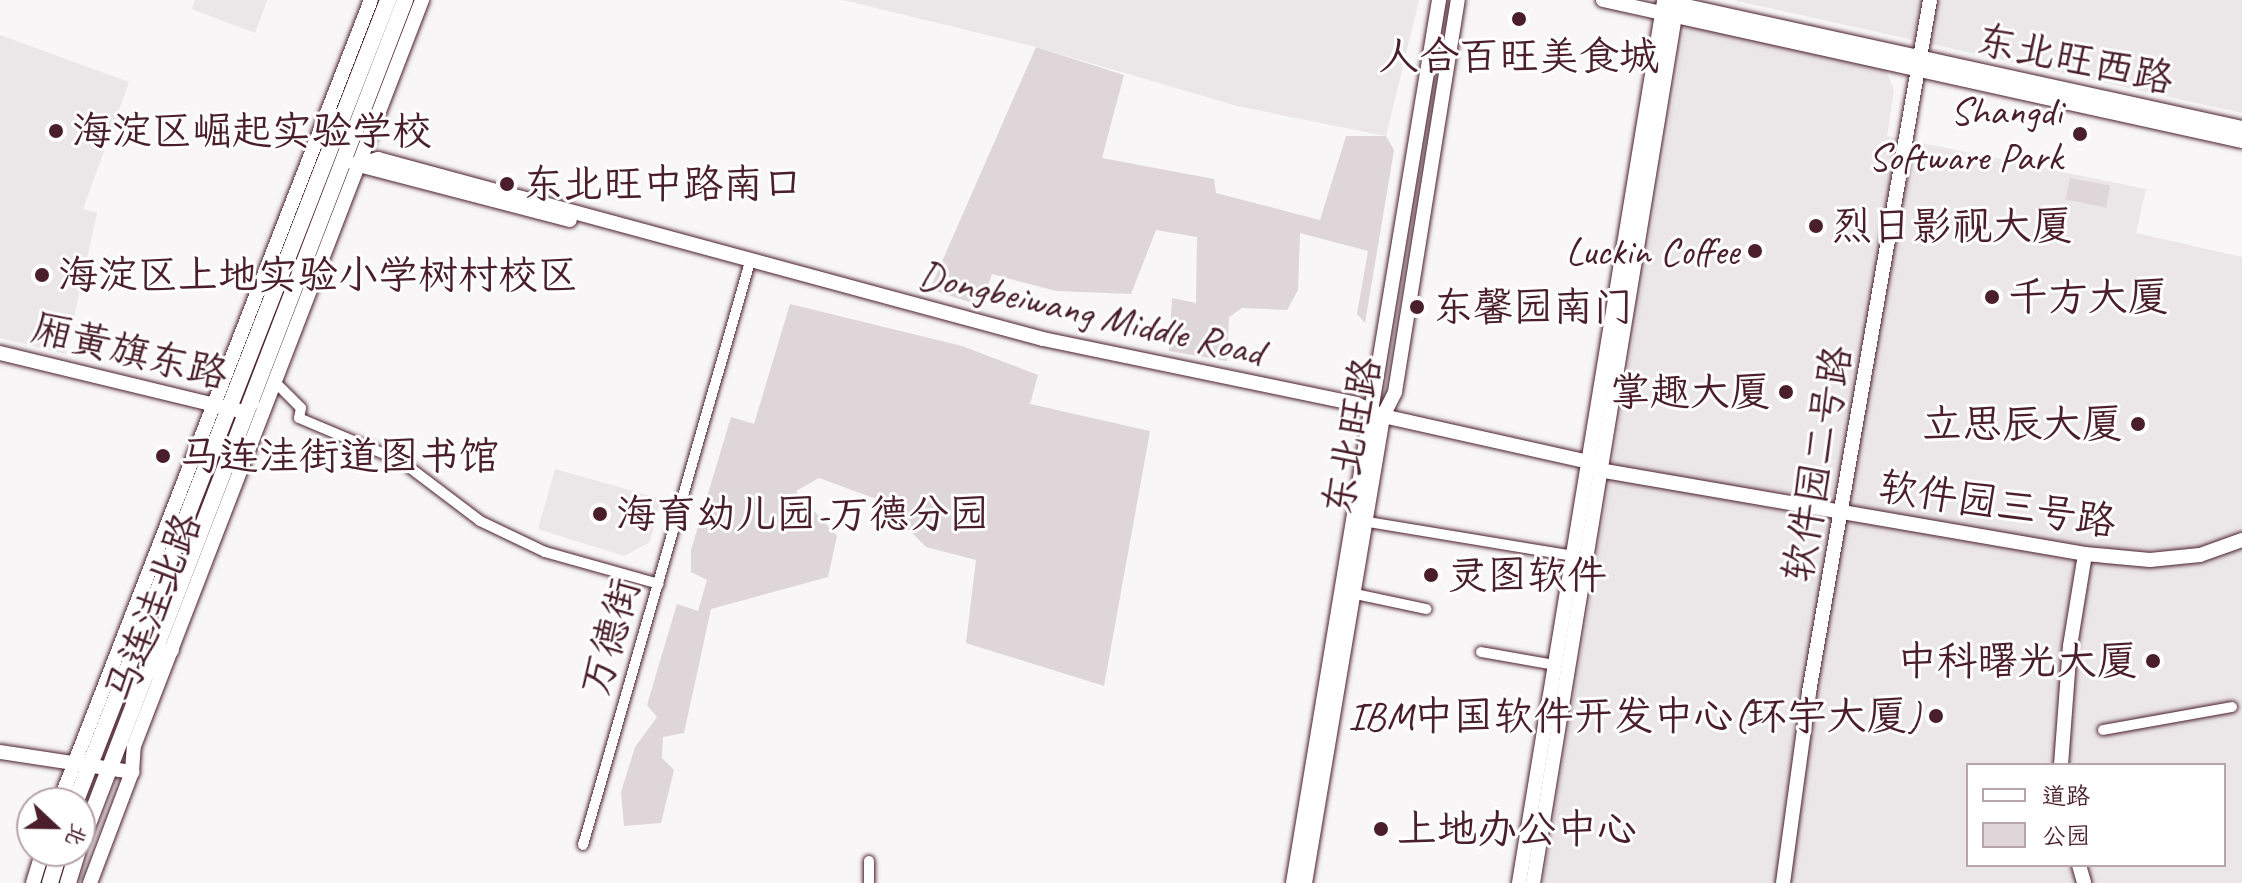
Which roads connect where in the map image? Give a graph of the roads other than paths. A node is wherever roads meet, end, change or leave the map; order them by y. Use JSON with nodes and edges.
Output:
{"nodes":[{"id":1,"x":371,"y":0,"type":"edge"},
{"id":2,"x":388,"y":0,"type":"edge"},
{"id":3,"x":405,"y":0,"type":"edge"},
{"id":4,"x":422,"y":0,"type":"edge"},
{"id":5,"x":1439,"y":0,"type":"edge"},
{"id":6,"x":1458,"y":0,"type":"edge"},
{"id":7,"x":1603,"y":0,"type":"edge"},
{"id":8,"x":1930,"y":0,"type":"edge"},
{"id":9,"x":1668,"y":7,"type":"edge"},
{"id":10,"x":1919,"y":64,"type":"junction"},
{"id":11,"x":2242,"y":128,"type":"edge"},
{"id":12,"x":2242,"y":141,"type":"edge"},
{"id":13,"x":342,"y":160,"type":"junction"},
{"id":14,"x":305,"y":213,"type":"junction"},
{"id":15,"x":272,"y":257,"type":"junction"},
{"id":16,"x":750,"y":262,"type":"junction"},
{"id":17,"x":0,"y":353,"type":"edge"},
{"id":18,"x":277,"y":375,"type":"junction"},
{"id":19,"x":229,"y":408,"type":"junction"},
{"id":20,"x":1368,"y":409,"type":"junction"},
{"id":21,"x":1383,"y":416,"type":"junction"},
{"id":22,"x":1594,"y":466,"type":"junction"},
{"id":23,"x":1840,"y":511,"type":"junction"},
{"id":24,"x":1368,"y":522,"type":"junction"},
{"id":25,"x":2242,"y":540,"type":"edge"},
{"id":26,"x":2085,"y":554,"type":"junction"},
{"id":27,"x":1573,"y":556,"type":"junction"},
{"id":28,"x":659,"y":584,"type":"junction"},
{"id":29,"x":1355,"y":594,"type":"junction"},
{"id":30,"x":1426,"y":609,"type":"dead end"},
{"id":31,"x":171,"y":650,"type":"junction"},
{"id":32,"x":1481,"y":652,"type":"dead end"},
{"id":33,"x":1555,"y":665,"type":"junction"},
{"id":34,"x":141,"y":679,"type":"junction"},
{"id":35,"x":2232,"y":707,"type":"dead end"},
{"id":36,"x":2103,"y":730,"type":"dead end"},
{"id":37,"x":0,"y":752,"type":"edge"},
{"id":38,"x":80,"y":763,"type":"junction"},
{"id":39,"x":2061,"y":763,"type":"edge"},
{"id":40,"x":107,"y":768,"type":"junction"},
{"id":41,"x":132,"y":772,"type":"junction"},
{"id":42,"x":67,"y":787,"type":"edge"},
{"id":43,"x":77,"y":787,"type":"edge"},
{"id":44,"x":96,"y":800,"type":"edge"},
{"id":45,"x":583,"y":845,"type":"dead end"},
{"id":46,"x":869,"y":861,"type":"dead end"},
{"id":47,"x":90,"y":883,"type":"edge"},
{"id":48,"x":869,"y":883,"type":"edge"},
{"id":49,"x":1293,"y":883,"type":"edge"},
{"id":50,"x":1305,"y":883,"type":"edge"},
{"id":51,"x":1519,"y":883,"type":"edge"},
{"id":52,"x":1533,"y":883,"type":"edge"},
{"id":53,"x":1783,"y":883,"type":"edge"}],
"edges":[{"from":1,"to":15,"type":"street"},
{"from":2,"to":13,"type":"main road"},
{"from":3,"to":13,"type":"main road"},
{"from":4,"to":13,"type":"street","name":"马连洼北路"},
{"from":5,"to":20,"type":"street","name":"东北旺路"},
{"from":6,"to":21,"type":"street","name":"东北旺路"},
{"from":7,"to":9,"type":"street","name":"东北旺西路"},
{"from":8,"to":10,"type":"street","name":"软件园二号路"},
{"from":9,"to":10,"type":"street","name":"东北旺西路"},
{"from":9,"to":22,"type":"street"},
{"from":10,"to":11,"type":"street","name":"东北旺西路"},
{"from":10,"to":12,"type":"street","name":"东北旺西路"},
{"from":10,"to":23,"type":"street","name":"软件园二号路"},
{"from":13,"to":14,"type":"main road"},
{"from":13,"to":16,"type":"street","name":"Dongbeiwang Middle Road"},
{"from":13,"to":18,"type":"street","name":"马连洼北路"},
{"from":13,"to":19,"type":"main road"},
{"from":14,"to":15,"type":"street"},
{"from":14,"to":19,"type":"main road"},
{"from":15,"to":19,"type":"street"},
{"from":16,"to":20,"type":"street","name":"Dongbeiwang Middle Road"},
{"from":16,"to":28,"type":"street","name":"万德街"},
{"from":17,"to":19,"type":"street","name":"厢黄旗东路"},
{"from":18,"to":19,"type":"street"},
{"from":18,"to":28,"type":"street"},
{"from":18,"to":31,"type":"street","name":"马连洼北路"},
{"from":19,"to":34,"type":"main road"},
{"from":19,"to":38,"type":"main road"},
{"from":20,"to":21,"type":"street","name":"Dongbeiwang Middle Road"},
{"from":20,"to":49,"type":"street","name":"东北旺路"},
{"from":21,"to":22,"type":"street","name":"Dongbeiwang Middle Road"},
{"from":21,"to":24,"type":"street","name":"东北旺路"},
{"from":22,"to":23,"type":"street","name":"软件园三号路"},
{"from":22,"to":27,"type":"street"},
{"from":22,"to":52,"type":"street"},
{"from":23,"to":26,"type":"street","name":"软件园三号路"},
{"from":23,"to":53,"type":"street","name":"软件园二号路"},
{"from":24,"to":27,"type":"street"},
{"from":24,"to":29,"type":"street","name":"东北旺路"},
{"from":25,"to":26,"type":"street","name":"软件园三号路"},
{"from":26,"to":39,"type":"street"},
{"from":27,"to":33,"type":"street"},
{"from":28,"to":45,"type":"street","name":"万德街"},
{"from":29,"to":30,"type":"street"},
{"from":29,"to":50,"type":"street","name":"东北旺路"},
{"from":31,"to":34,"type":"main road"},
{"from":31,"to":41,"type":"street","name":"马连洼北路"},
{"from":32,"to":33,"type":"street"},
{"from":33,"to":51,"type":"street"},
{"from":34,"to":40,"type":"main road"},
{"from":35,"to":36,"type":"street"},
{"from":37,"to":38,"type":"street"},
{"from":38,"to":40,"type":"street"},
{"from":38,"to":42,"type":"street"},
{"from":38,"to":43,"type":"main road"},
{"from":40,"to":41,"type":"street"},
{"from":40,"to":44,"type":"main road"},
{"from":41,"to":47,"type":"street","name":"马连洼北路"},
{"from":46,"to":48,"type":"street"}]}
